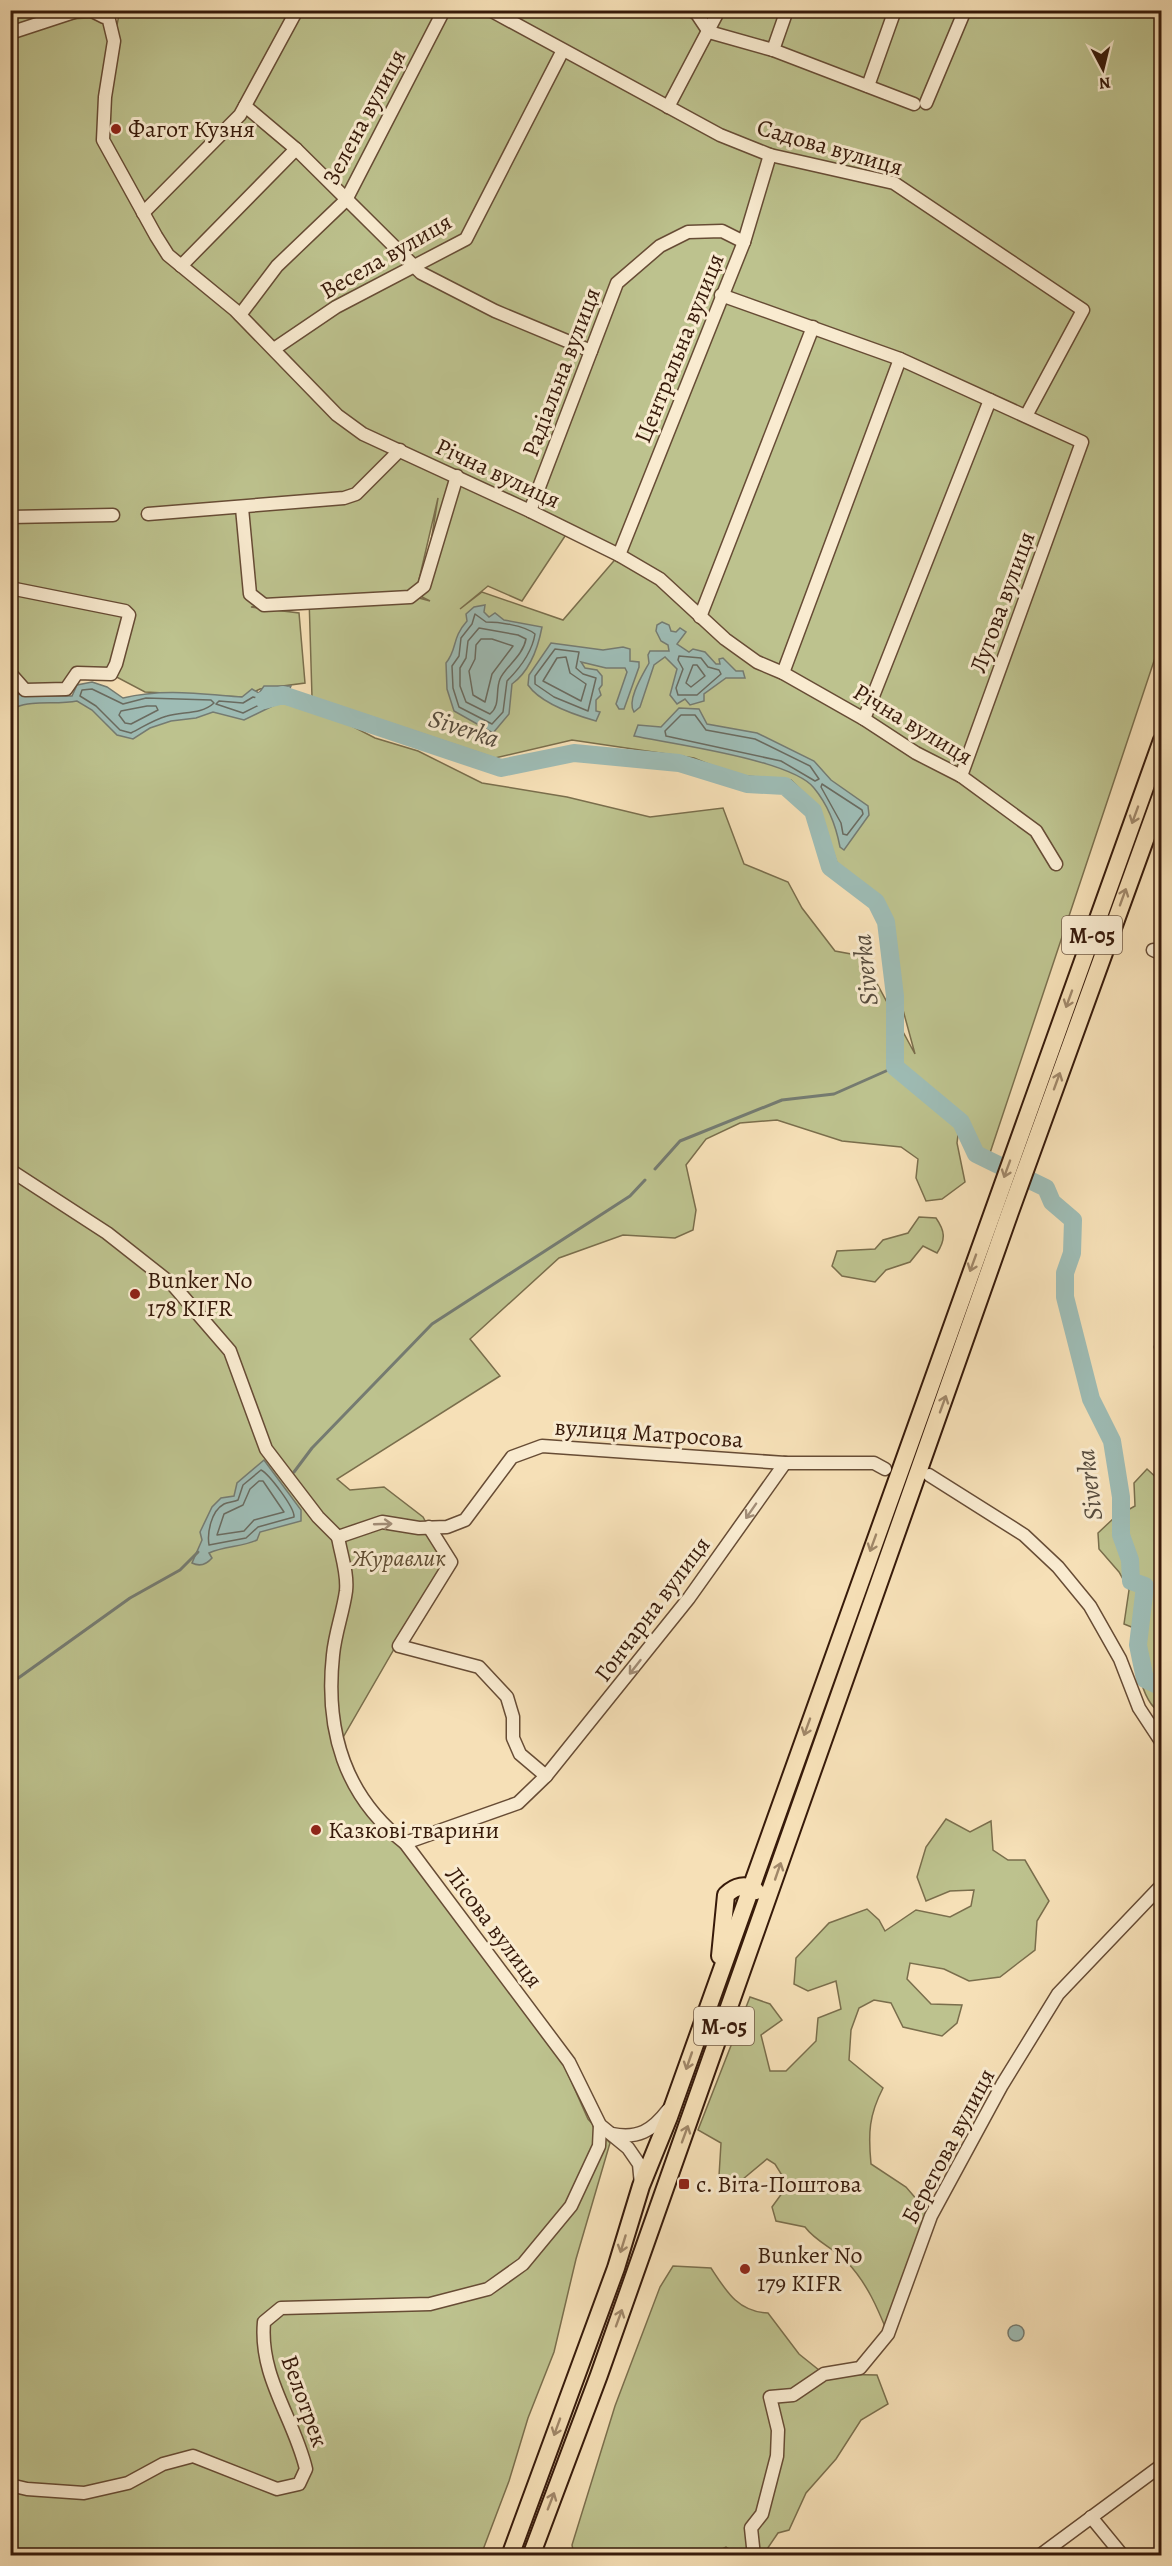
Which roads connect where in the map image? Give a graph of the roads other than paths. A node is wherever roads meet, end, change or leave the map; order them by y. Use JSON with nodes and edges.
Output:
{"nodes":[{"id":1,"x":80,"y":10,"type":"edge"},
{"id":2,"x":90,"y":10,"type":"edge"},
{"id":3,"x":297,"y":10,"type":"edge"},
{"id":4,"x":444,"y":10,"type":"edge"},
{"id":5,"x":490,"y":10,"type":"edge"},
{"id":6,"x":691,"y":10,"type":"edge"},
{"id":7,"x":719,"y":10,"type":"edge"},
{"id":8,"x":787,"y":10,"type":"edge"},
{"id":9,"x":895,"y":10,"type":"edge"},
{"id":10,"x":965,"y":10,"type":"edge"},
{"id":11,"x":108,"y":14,"type":"edge"},
{"id":12,"x":709,"y":32,"type":"junction"},
{"id":13,"x":10,"y":33,"type":"edge"},
{"id":14,"x":773,"y":50,"type":"junction"},
{"id":15,"x":562,"y":52,"type":"junction"},
{"id":16,"x":868,"y":86,"type":"junction"},
{"id":17,"x":245,"y":106,"type":"junction"},
{"id":18,"x":668,"y":107,"type":"junction"},
{"id":19,"x":296,"y":149,"type":"junction"},
{"id":20,"x":770,"y":155,"type":"junction"},
{"id":21,"x":345,"y":200,"type":"junction"},
{"id":22,"x":143,"y":213,"type":"junction"},
{"id":23,"x":744,"y":242,"type":"junction"},
{"id":24,"x":412,"y":265,"type":"junction"},
{"id":25,"x":181,"y":266,"type":"junction"},
{"id":26,"x":721,"y":295,"type":"junction"},
{"id":27,"x":240,"y":315,"type":"junction"},
{"id":28,"x":813,"y":327,"type":"junction"},
{"id":29,"x":274,"y":349,"type":"junction"},
{"id":30,"x":591,"y":351,"type":"junction"},
{"id":31,"x":900,"y":359,"type":"junction"},
{"id":32,"x":990,"y":400,"type":"junction"},
{"id":33,"x":1026,"y":416,"type":"junction"},
{"id":34,"x":400,"y":450,"type":"junction"},
{"id":35,"x":458,"y":476,"type":"junction"},
{"id":36,"x":242,"y":508,"type":"junction"},
{"id":37,"x":530,"y":511,"type":"junction"},
{"id":38,"x":148,"y":514,"type":"dead end"},
{"id":39,"x":113,"y":515,"type":"dead end"},
{"id":40,"x":10,"y":517,"type":"edge"},
{"id":41,"x":620,"y":555,"type":"junction"},
{"id":42,"x":10,"y":588,"type":"edge"},
{"id":43,"x":700,"y":617,"type":"junction"},
{"id":44,"x":10,"y":673,"type":"edge"},
{"id":45,"x":783,"y":673,"type":"junction"},
{"id":46,"x":864,"y":718,"type":"junction"},
{"id":47,"x":1161,"y":740,"type":"edge"},
{"id":48,"x":961,"y":776,"type":"junction"},
{"id":49,"x":1161,"y":793,"type":"edge"},
{"id":50,"x":1056,"y":864,"type":"dead end"},
{"id":51,"x":10,"y":1170,"type":"edge"},
{"id":52,"x":785,"y":1463,"type":"junction"},
{"id":53,"x":885,"y":1469,"type":"dead end"},
{"id":54,"x":929,"y":1475,"type":"dead end"},
{"id":55,"x":429,"y":1527,"type":"junction"},
{"id":56,"x":338,"y":1537,"type":"junction"},
{"id":57,"x":1161,"y":1743,"type":"edge"},
{"id":58,"x":546,"y":1776,"type":"junction"},
{"id":59,"x":405,"y":1843,"type":"junction"},
{"id":60,"x":1161,"y":1885,"type":"edge"},
{"id":61,"x":750,"y":1886,"type":"junction"},
{"id":62,"x":743,"y":1971,"type":"junction"},
{"id":63,"x":675,"y":2101,"type":"junction"},
{"id":64,"x":600,"y":2125,"type":"junction"},
{"id":65,"x":611,"y":2134,"type":"junction"},
{"id":66,"x":641,"y":2186,"type":"junction"},
{"id":67,"x":1161,"y":2465,"type":"edge"},
{"id":68,"x":10,"y":2485,"type":"edge"},
{"id":69,"x":1091,"y":2517,"type":"junction"},
{"id":70,"x":510,"y":2556,"type":"edge"},
{"id":71,"x":531,"y":2556,"type":"edge"},
{"id":72,"x":754,"y":2556,"type":"edge"},
{"id":73,"x":1039,"y":2556,"type":"edge"},
{"id":74,"x":1123,"y":2556,"type":"edge"}],
"edges":[{"from":1,"to":13,"type":"street"},
{"from":2,"to":11,"type":"street","name":"Річна вулиця"},
{"from":3,"to":17,"type":"street"},
{"from":4,"to":21,"type":"street","name":"Зелена вулиця"},
{"from":5,"to":15,"type":"street","name":"Садова вулиця"},
{"from":6,"to":12,"type":"street"},
{"from":7,"to":12,"type":"street"},
{"from":8,"to":14,"type":"street"},
{"from":9,"to":16,"type":"street"},
{"from":10,"to":16,"type":"street"},
{"from":11,"to":22,"type":"street","name":"Річна вулиця"},
{"from":12,"to":14,"type":"street"},
{"from":12,"to":18,"type":"street"},
{"from":14,"to":16,"type":"street"},
{"from":15,"to":18,"type":"street","name":"Садова вулиця"},
{"from":15,"to":24,"type":"street","name":"Весела вулиця"},
{"from":17,"to":19,"type":"street"},
{"from":17,"to":22,"type":"street"},
{"from":18,"to":20,"type":"street","name":"Садова вулиця"},
{"from":19,"to":21,"type":"street"},
{"from":19,"to":25,"type":"street"},
{"from":20,"to":23,"type":"street","name":"Центральна вулиця"},
{"from":20,"to":33,"type":"street","name":"Садова вулиця"},
{"from":21,"to":24,"type":"street"},
{"from":21,"to":27,"type":"street","name":"Зелена вулиця"},
{"from":22,"to":25,"type":"street","name":"Річна вулиця"},
{"from":23,"to":26,"type":"street","name":"Центральна вулиця"},
{"from":23,"to":30,"type":"street","name":"Радіальна вулиця"},
{"from":24,"to":29,"type":"street","name":"Весела вулиця"},
{"from":24,"to":30,"type":"street"},
{"from":25,"to":27,"type":"street","name":"Річна вулиця"},
{"from":26,"to":28,"type":"street"},
{"from":26,"to":41,"type":"street","name":"Центральна вулиця"},
{"from":27,"to":29,"type":"street","name":"Річна вулиця"},
{"from":28,"to":31,"type":"street"},
{"from":28,"to":43,"type":"street"},
{"from":29,"to":34,"type":"street","name":"Річна вулиця"},
{"from":30,"to":37,"type":"street","name":"Радіальна вулиця"},
{"from":31,"to":32,"type":"street"},
{"from":31,"to":45,"type":"street"},
{"from":32,"to":33,"type":"street"},
{"from":32,"to":46,"type":"street"},
{"from":33,"to":48,"type":"street","name":"Лугова вулиця"},
{"from":34,"to":35,"type":"street","name":"Річна вулиця"},
{"from":34,"to":36,"type":"street"},
{"from":35,"to":36,"type":"street"},
{"from":35,"to":37,"type":"street","name":"Річна вулиця"},
{"from":36,"to":38,"type":"street"},
{"from":37,"to":41,"type":"street","name":"Річна вулиця"},
{"from":39,"to":40,"type":"street"},
{"from":41,"to":43,"type":"street","name":"Річна вулиця"},
{"from":42,"to":44,"type":"street"},
{"from":43,"to":45,"type":"street","name":"Річна вулиця"},
{"from":45,"to":46,"type":"street","name":"Річна вулиця"},
{"from":46,"to":48,"type":"street","name":"Річна вулиця"},
{"from":47,"to":61,"type":"highway","number":"М-05","one_way":true},
{"from":48,"to":50,"type":"street","name":"Річна вулиця"},
{"from":62,"to":49,"type":"highway","number":"М-05","one_way":true},
{"from":51,"to":56,"type":"street"},
{"from":52,"to":53,"type":"street","name":"вулиця Матросова"},
{"from":52,"to":55,"type":"street","name":"вулиця Матросова"},
{"from":52,"to":58,"type":"street","name":"Гончарна вулиця","one_way":true},
{"from":54,"to":57,"type":"street"},
{"from":56,"to":55,"type":"street","name":"вулиця Матросова","one_way":true},
{"from":55,"to":58,"type":"street"},
{"from":56,"to":59,"type":"street","name":"Лісова вулиця"},
{"from":58,"to":59,"type":"street","name":"Гончарна вулиця"},
{"from":59,"to":64,"type":"street","name":"Лісова вулиця"},
{"from":60,"to":72,"type":"street","name":"Берегова вулиця"},
{"from":61,"to":62,"type":"highway"},
{"from":61,"to":63,"type":"highway","number":"М-05","one_way":true},
{"from":71,"to":62,"type":"highway","number":"М-05","one_way":true},
{"from":63,"to":65,"type":"street"},
{"from":63,"to":66,"type":"highway","number":"М-05"},
{"from":64,"to":65,"type":"street","name":"Лісова вулиця"},
{"from":64,"to":68,"type":"street","name":"Велотрек"},
{"from":65,"to":66,"type":"street","name":"Лісова вулиця"},
{"from":66,"to":70,"type":"highway","number":"М-05","one_way":true},
{"from":67,"to":69,"type":"street"},
{"from":69,"to":73,"type":"street"},
{"from":69,"to":74,"type":"street"}]}
